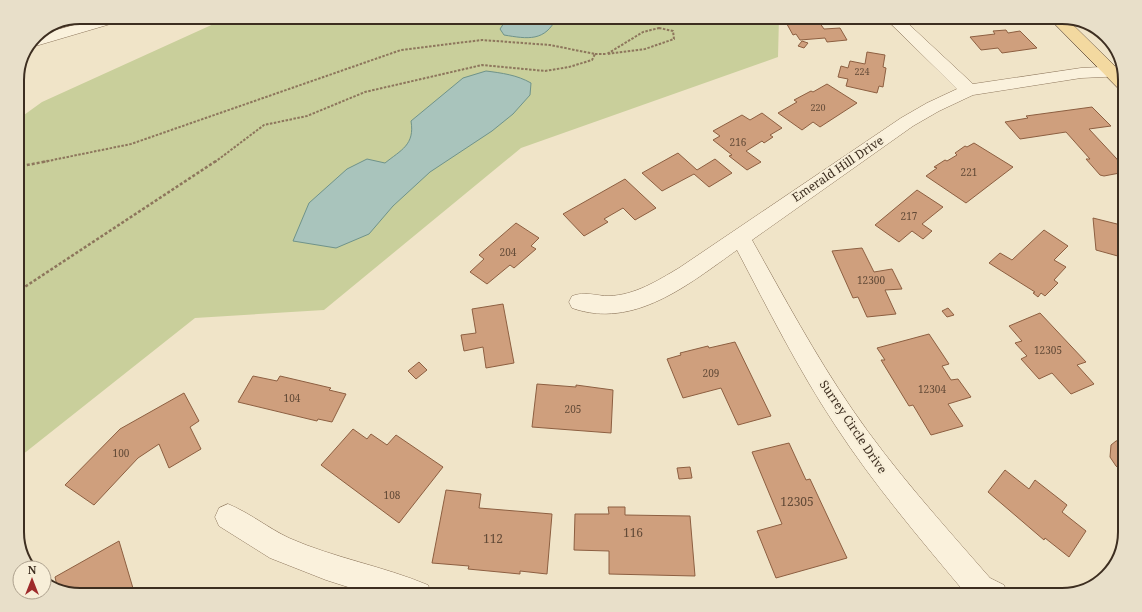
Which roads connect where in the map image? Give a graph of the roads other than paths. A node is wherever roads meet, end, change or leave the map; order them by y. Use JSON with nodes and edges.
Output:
{"nodes":[{"id":1,"x":98,"y":24,"type":"edge"},
{"id":2,"x":899,"y":24,"type":"edge"},
{"id":3,"x":1064,"y":24,"type":"edge"},
{"id":4,"x":42,"y":40,"type":"edge"},
{"id":5,"x":1118,"y":74,"type":"edge"},
{"id":6,"x":1118,"y":76,"type":"edge"},
{"id":7,"x":969,"y":90,"type":"junction"},
{"id":8,"x":740,"y":237,"type":"junction"},
{"id":9,"x":580,"y":302,"type":"dead end"},
{"id":10,"x":228,"y":517,"type":"dead end"},
{"id":11,"x":396,"y":588,"type":"edge"},
{"id":12,"x":975,"y":588,"type":"edge"}],
"edges":[{"from":1,"to":4,"type":"street"},
{"from":2,"to":7,"type":"street"},
{"from":3,"to":5,"type":"main road"},
{"from":6,"to":7,"type":"street","name":"Emerald Hill Drive"},
{"from":7,"to":8,"type":"street","name":"Emerald Hill Drive"},
{"from":8,"to":9,"type":"street","name":"Emerald Hill Drive"},
{"from":8,"to":12,"type":"street","name":"Surrey Circle Drive"},
{"from":10,"to":11,"type":"street"}]}
